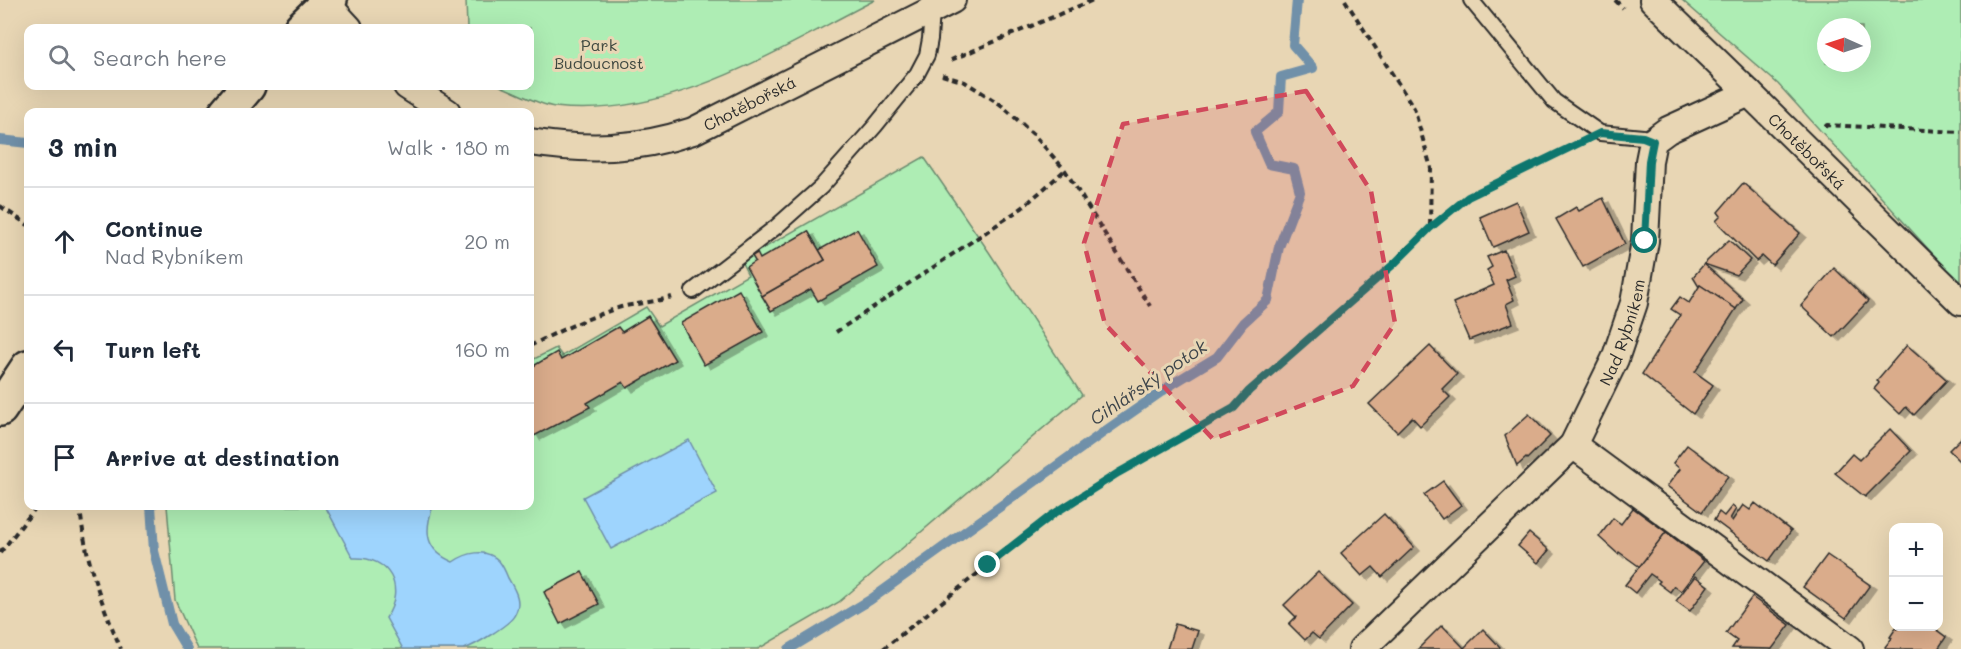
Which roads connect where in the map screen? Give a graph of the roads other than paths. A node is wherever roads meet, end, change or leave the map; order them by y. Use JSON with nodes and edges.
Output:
{"nodes":[{"id":1,"x":1471,"y":0,"type":"edge"},
{"id":2,"x":1653,"y":0,"type":"edge"},
{"id":3,"x":328,"y":2,"type":"edge"},
{"id":4,"x":942,"y":5,"type":"edge"},
{"id":5,"x":305,"y":24,"type":"edge"},
{"id":6,"x":346,"y":24,"type":"edge"},
{"id":7,"x":245,"y":90,"type":"edge"},
{"id":8,"x":413,"y":90,"type":"edge"},
{"id":9,"x":1749,"y":93,"type":"junction"},
{"id":10,"x":229,"y":108,"type":"edge"},
{"id":11,"x":441,"y":108,"type":"edge"},
{"id":12,"x":1653,"y":141,"type":"junction"},
{"id":13,"x":534,"y":143,"type":"edge"},
{"id":14,"x":693,"y":291,"type":"road end"},
{"id":15,"x":1961,"y":302,"type":"edge"},
{"id":16,"x":24,"y":373,"type":"edge"},
{"id":17,"x":0,"y":409,"type":"edge"},
{"id":18,"x":1573,"y":445,"type":"junction"},
{"id":19,"x":1362,"y":649,"type":"edge"},
{"id":20,"x":1850,"y":649,"type":"edge"}],
"edges":[{"from":1,"to":12,"type":"lane"},
{"from":2,"to":9,"type":"street","name":"Chotěbořská"},
{"from":3,"to":5,"type":"main road"},
{"from":3,"to":6,"type":"street"},
{"from":4,"to":13,"type":"street","name":"Chotěbořská"},
{"from":4,"to":14,"type":"lane"},
{"from":7,"to":10,"type":"main road"},
{"from":8,"to":11,"type":"street"},
{"from":9,"to":12,"type":"street"},
{"from":9,"to":15,"type":"street","name":"Chotěbořská"},
{"from":12,"to":18,"type":"street","name":"Nad Rybníkem"},
{"from":16,"to":17,"type":"main road"},
{"from":18,"to":19,"type":"street","name":"Nad Rybníkem"},
{"from":18,"to":20,"type":"street"}]}
